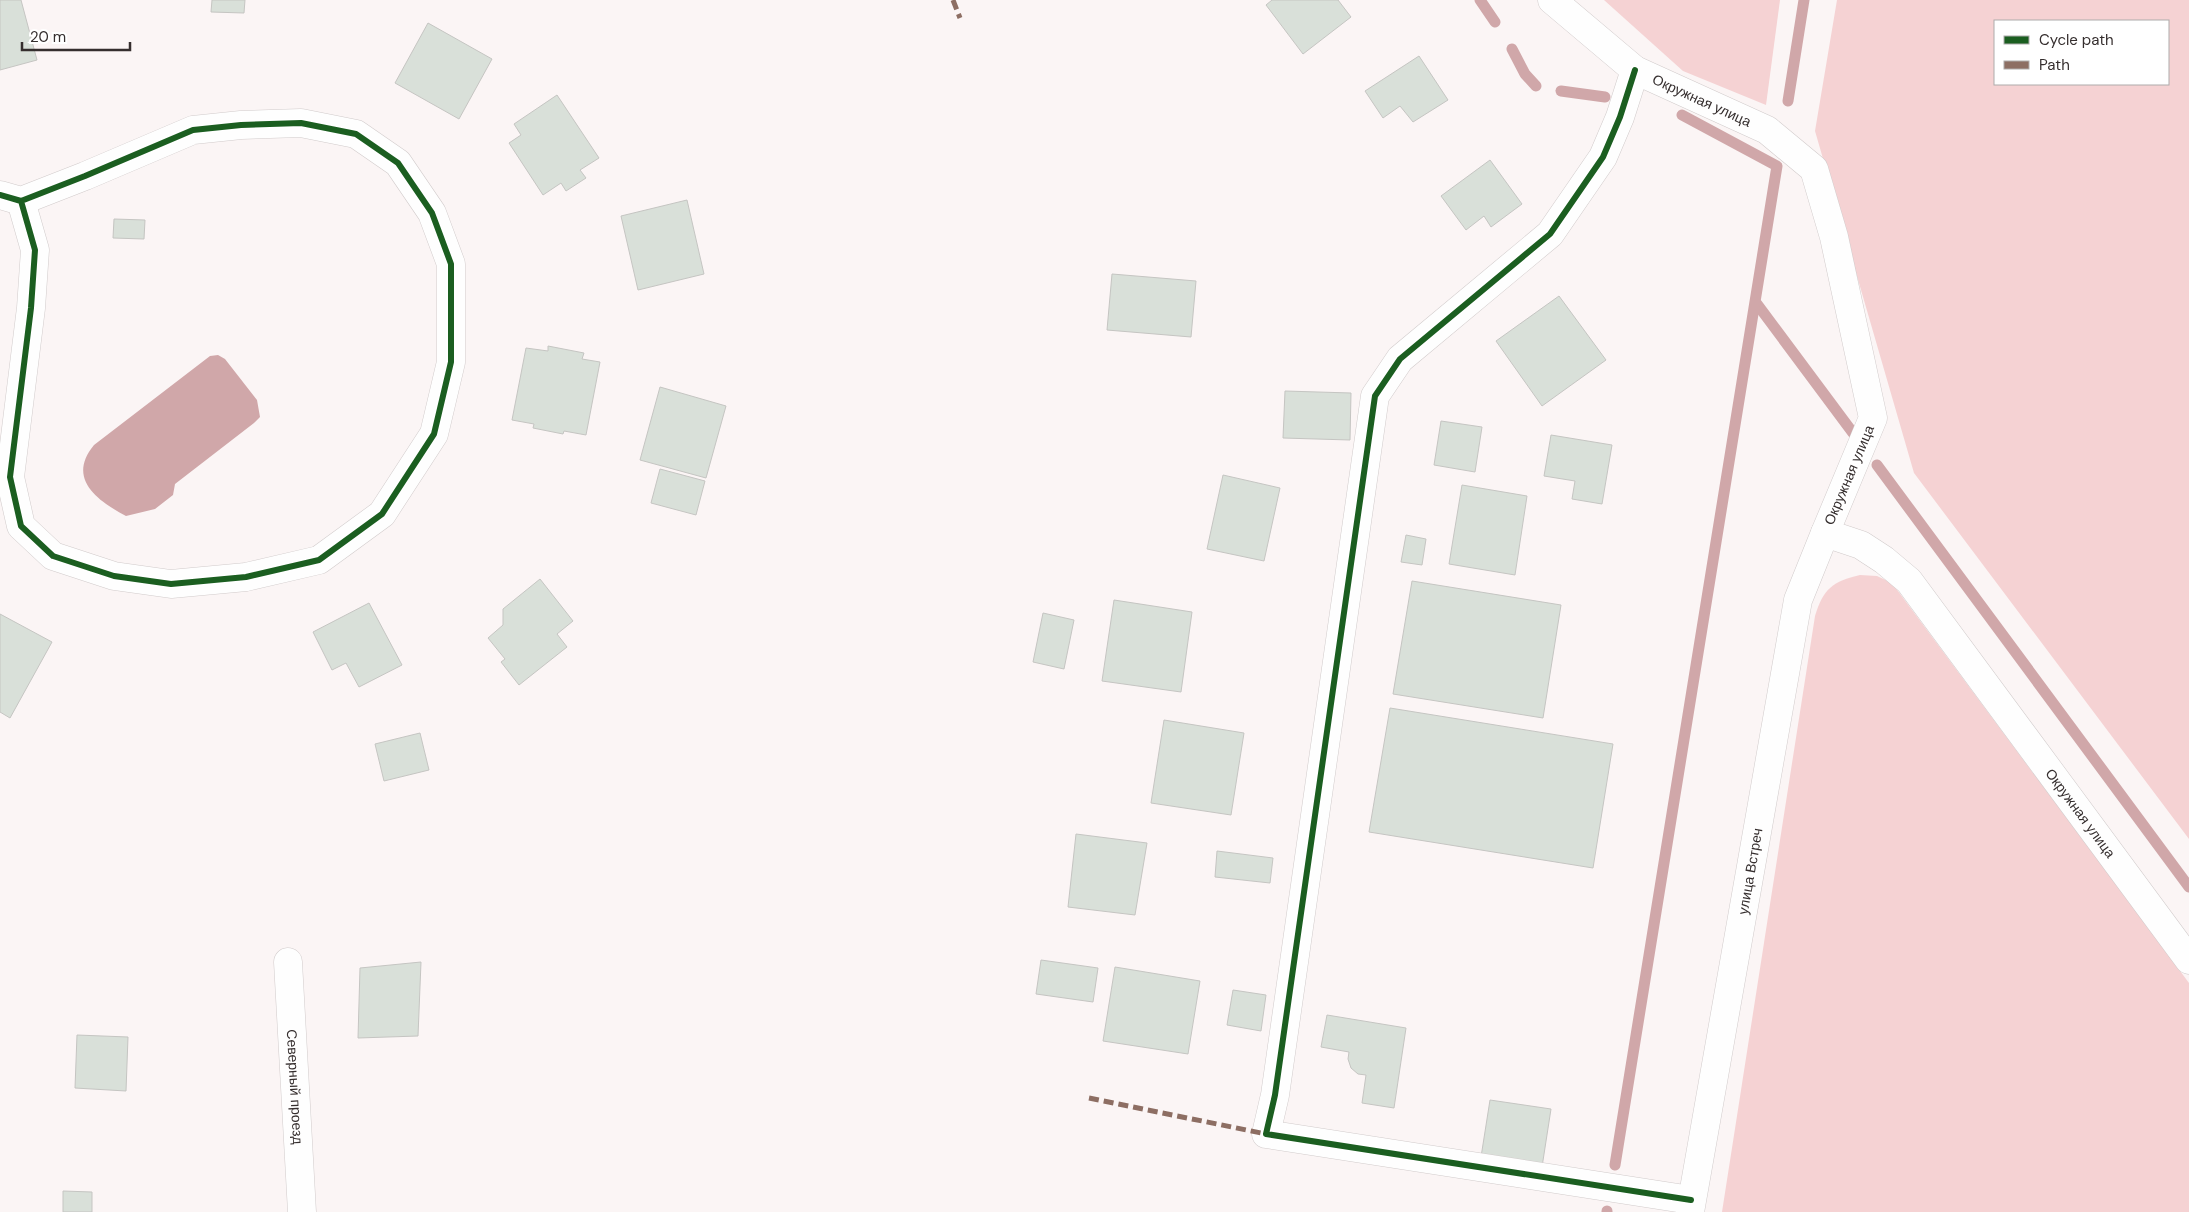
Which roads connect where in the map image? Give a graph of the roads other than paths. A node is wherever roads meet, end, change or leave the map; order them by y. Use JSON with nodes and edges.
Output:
{"nodes":[{"id":1,"x":1552,"y":0,"type":"edge"},
{"id":2,"x":1635,"y":70,"type":"junction"},
{"id":3,"x":11,"y":198,"type":"edge"},
{"id":4,"x":1825,"y":533,"type":"junction"},
{"id":5,"x":2189,"y":960,"type":"edge"},
{"id":6,"x":288,"y":962,"type":"dead end"},
{"id":7,"x":1690,"y":1206,"type":"edge"},
{"id":8,"x":302,"y":1212,"type":"edge"}],
"edges":[{"from":1,"to":2,"type":"street","name":"Окружная улица"},
{"from":2,"to":4,"type":"street","name":"Окружная улица"},
{"from":2,"to":7,"type":"street"},
{"from":3,"to":3,"type":"street"},
{"from":4,"to":5,"type":"street","name":"Окружная улица"},
{"from":4,"to":7,"type":"street","name":"улица Встреч"},
{"from":6,"to":8,"type":"street","name":"Северный проезд"}]}
